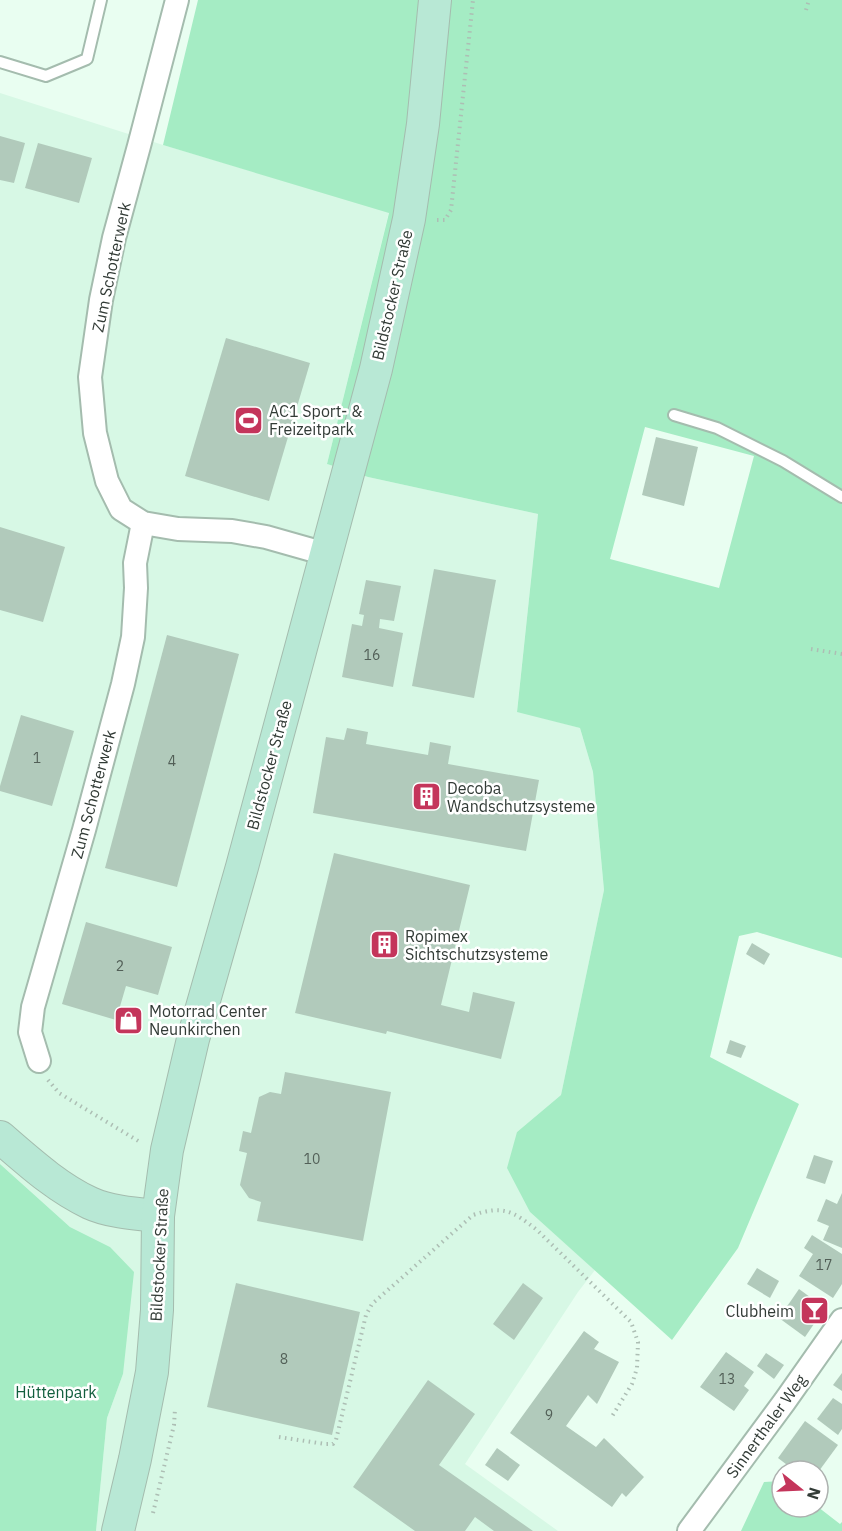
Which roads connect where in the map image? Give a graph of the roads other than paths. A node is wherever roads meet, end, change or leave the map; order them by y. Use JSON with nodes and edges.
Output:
{"nodes":[{"id":1,"x":101,"y":0,"type":"edge"},
{"id":2,"x":177,"y":0,"type":"edge"},
{"id":3,"x":435,"y":0,"type":"edge"},
{"id":4,"x":0,"y":62,"type":"edge"},
{"id":5,"x":674,"y":415,"type":"dead end"},
{"id":6,"x":842,"y":497,"type":"edge"},
{"id":7,"x":143,"y":523,"type":"junction"},
{"id":8,"x":326,"y":554,"type":"junction"},
{"id":9,"x":39,"y":1062,"type":"road end"},
{"id":10,"x":0,"y":1137,"type":"edge"},
{"id":11,"x":158,"y":1216,"type":"junction"},
{"id":12,"x":842,"y":1320,"type":"edge"},
{"id":13,"x":118,"y":1531,"type":"edge"},
{"id":14,"x":689,"y":1531,"type":"edge"}],
"edges":[{"from":1,"to":4,"type":"lane"},
{"from":2,"to":7,"type":"street","name":"Zum Schotterwerk"},
{"from":3,"to":8,"type":"main road","name":"Bildstocker Straße"},
{"from":5,"to":6,"type":"lane"},
{"from":7,"to":8,"type":"street","name":"Zum Schotterwerk"},
{"from":7,"to":9,"type":"street","name":"Zum Schotterwerk"},
{"from":8,"to":11,"type":"main road","name":"Bildstocker Straße"},
{"from":10,"to":11,"type":"main road"},
{"from":11,"to":13,"type":"main road","name":"Bildstocker Straße"},
{"from":12,"to":14,"type":"street","name":"Sinnerthaler Weg"}]}
